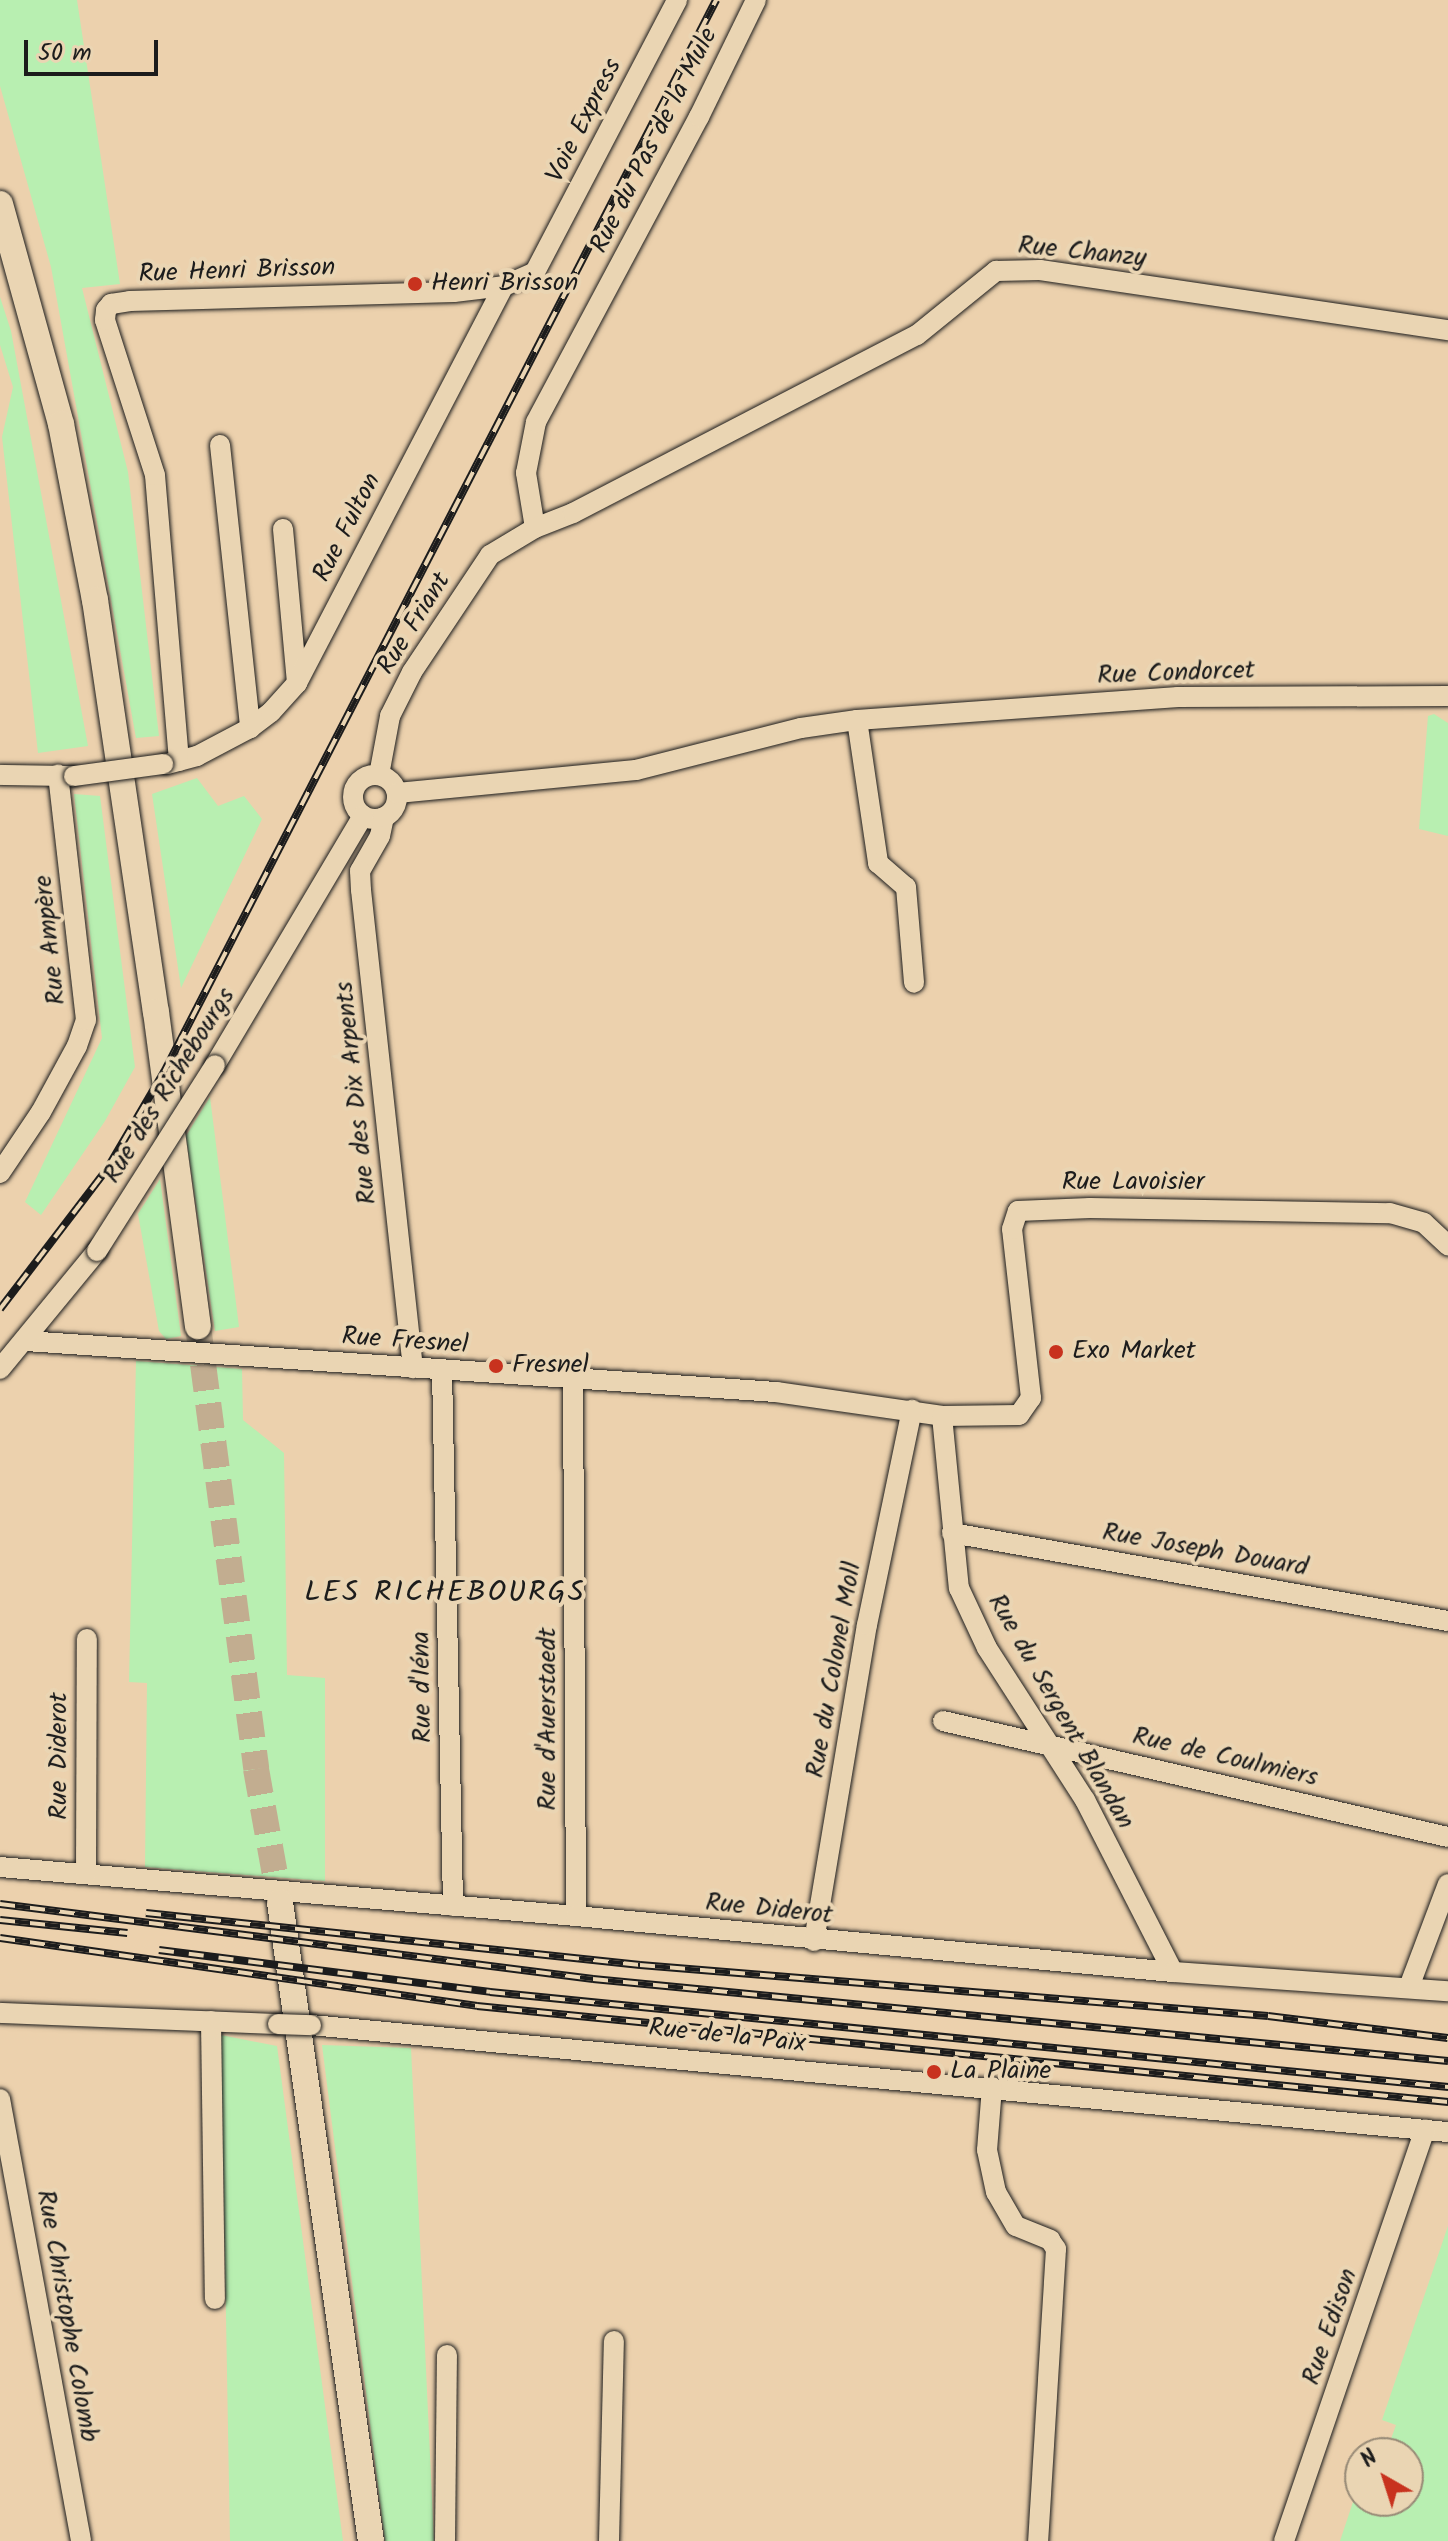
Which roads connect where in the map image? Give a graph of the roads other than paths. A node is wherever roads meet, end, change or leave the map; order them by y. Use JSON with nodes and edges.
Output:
{"nodes":[{"id":1,"x":677,"y":0,"type":"edge"},
{"id":2,"x":756,"y":0,"type":"edge"},
{"id":3,"x":0,"y":204,"type":"edge"},
{"id":4,"x":540,"y":267,"type":"joint"},
{"id":5,"x":504,"y":286,"type":"junction"},
{"id":6,"x":1448,"y":330,"type":"edge"},
{"id":7,"x":220,"y":445,"type":"dead end"},
{"id":8,"x":535,"y":528,"type":"junction"},
{"id":9,"x":283,"y":529,"type":"dead end"},
{"id":10,"x":297,"y":683,"type":"junction"},
{"id":11,"x":1448,"y":696,"type":"edge"},
{"id":12,"x":857,"y":720,"type":"junction"},
{"id":13,"x":250,"y":728,"type":"junction"},
{"id":14,"x":180,"y":760,"type":"junction"},
{"id":15,"x":0,"y":775,"type":"edge"},
{"id":16,"x":379,"y":775,"type":"junction"},
{"id":17,"x":66,"y":776,"type":"junction"},
{"id":18,"x":397,"y":793,"type":"junction"},
{"id":19,"x":363,"y":816,"type":"junction"},
{"id":20,"x":384,"y":817,"type":"junction"},
{"id":21,"x":361,"y":877,"type":"junction"},
{"id":22,"x":327,"y":879,"type":"junction"},
{"id":23,"x":914,"y":983,"type":"dead end"},
{"id":24,"x":0,"y":1173,"type":"edge"},
{"id":25,"x":1447,"y":1238,"type":"edge"},
{"id":26,"x":198,"y":1326,"type":"tunnel mouth"},
{"id":27,"x":26,"y":1341,"type":"junction"},
{"id":28,"x":413,"y":1368,"type":"junction"},
{"id":29,"x":0,"y":1369,"type":"edge"},
{"id":30,"x":442,"y":1370,"type":"junction"},
{"id":31,"x":573,"y":1378,"type":"junction"},
{"id":32,"x":912,"y":1410,"type":"junction"},
{"id":33,"x":1019,"y":1415,"type":"joint"},
{"id":34,"x":942,"y":1416,"type":"junction"},
{"id":35,"x":952,"y":1533,"type":"junction"},
{"id":36,"x":1448,"y":1621,"type":"edge"},
{"id":37,"x":87,"y":1639,"type":"dead end"},
{"id":38,"x":943,"y":1721,"type":"dead end"},
{"id":39,"x":1052,"y":1746,"type":"junction"},
{"id":40,"x":1448,"y":1837,"type":"edge"},
{"id":41,"x":0,"y":1867,"type":"edge"},
{"id":42,"x":86,"y":1874,"type":"junction"},
{"id":43,"x":1448,"y":1884,"type":"edge"},
{"id":44,"x":280,"y":1902,"type":"tunnel mouth"},
{"id":45,"x":453,"y":1906,"type":"junction"},
{"id":46,"x":576,"y":1916,"type":"junction"},
{"id":47,"x":814,"y":1941,"type":"junction"},
{"id":48,"x":1173,"y":1972,"type":"junction"},
{"id":49,"x":1409,"y":1987,"type":"junction"},
{"id":50,"x":1448,"y":1991,"type":"edge"},
{"id":51,"x":0,"y":2013,"type":"edge"},
{"id":52,"x":211,"y":2021,"type":"junction"},
{"id":53,"x":992,"y":2087,"type":"junction"},
{"id":54,"x":0,"y":2099,"type":"edge"},
{"id":55,"x":1425,"y":2129,"type":"junction"},
{"id":56,"x":1448,"y":2132,"type":"edge"},
{"id":57,"x":1448,"y":2146,"type":"edge"},
{"id":58,"x":215,"y":2299,"type":"dead end"},
{"id":59,"x":614,"y":2341,"type":"dead end"},
{"id":60,"x":447,"y":2355,"type":"dead end"},
{"id":61,"x":81,"y":2541,"type":"edge"},
{"id":62,"x":371,"y":2541,"type":"edge"},
{"id":63,"x":445,"y":2541,"type":"edge"},
{"id":64,"x":609,"y":2541,"type":"edge"},
{"id":65,"x":1038,"y":2541,"type":"edge"},
{"id":66,"x":1284,"y":2541,"type":"edge"}],
"edges":[{"from":1,"to":4,"type":"street","name":"Voie Express"},
{"from":2,"to":8,"type":"street","name":"Rue du Pas de la Mule"},
{"from":3,"to":26,"type":"main road"},
{"from":4,"to":5,"type":"street","name":"Rue Henri Brisson"},
{"from":5,"to":10,"type":"street","name":"Rue Fulton"},
{"from":5,"to":14,"type":"street","name":"Rue Henri Brisson"},
{"from":6,"to":8,"type":"street","name":"Rue Chanzy"},
{"from":7,"to":13,"type":"street"},
{"from":8,"to":16,"type":"street","name":"Rue Friant"},
{"from":9,"to":10,"type":"street"},
{"from":10,"to":13,"type":"street","name":"Rue Fulton"},
{"from":11,"to":12,"type":"street","name":"Rue Condorcet"},
{"from":12,"to":18,"type":"street","name":"Rue Condorcet"},
{"from":12,"to":23,"type":"street"},
{"from":13,"to":14,"type":"street","name":"Rue Fulton"},
{"from":14,"to":17,"type":"street","bridge":true},
{"from":15,"to":17,"type":"street"},
{"from":16,"to":18,"type":"street"},
{"from":16,"to":19,"type":"street"},
{"from":17,"to":24,"type":"street","name":"Rue Ampère"},
{"from":18,"to":20,"type":"street"},
{"from":19,"to":20,"type":"street"},
{"from":19,"to":22,"type":"street","name":"Rue des Richebourgs"},
{"from":20,"to":21,"type":"street"},
{"from":21,"to":22,"type":"street"},
{"from":21,"to":28,"type":"street","name":"Rue des Dix Arpents"},
{"from":22,"to":27,"type":"street","name":"Rue des Richebourgs","bridge":true},
{"from":25,"to":33,"type":"street","name":"Rue Lavoisier"},
{"from":27,"to":28,"type":"street","name":"Rue Fresnel"},
{"from":27,"to":29,"type":"street","name":"Rue des Richebourgs"},
{"from":28,"to":30,"type":"street","name":"Rue Fresnel"},
{"from":30,"to":31,"type":"street","name":"Rue Fresnel"},
{"from":30,"to":45,"type":"street","name":"Rue d'Iéna"},
{"from":31,"to":32,"type":"street","name":"Rue Fresnel"},
{"from":31,"to":46,"type":"street","name":"Rue d'Auerstaedt"},
{"from":32,"to":34,"type":"street","name":"Rue Fresnel"},
{"from":32,"to":47,"type":"street","name":"Rue du Colonel Moll"},
{"from":33,"to":34,"type":"street","name":"Rue Fresnel"},
{"from":34,"to":35,"type":"street","name":"Rue du Sergent Blandan"},
{"from":35,"to":36,"type":"street","name":"Rue Joseph Douard"},
{"from":35,"to":39,"type":"street","name":"Rue du Sergent Blandan"},
{"from":37,"to":42,"type":"street","name":"Rue Diderot"},
{"from":38,"to":39,"type":"street","name":"Rue de Coulmiers"},
{"from":39,"to":40,"type":"street","name":"Rue de Coulmiers"},
{"from":39,"to":48,"type":"street","name":"Rue du Sergent Blandan"},
{"from":41,"to":42,"type":"street","name":"Rue Diderot"},
{"from":42,"to":45,"type":"street","name":"Rue Diderot"},
{"from":43,"to":49,"type":"street"},
{"from":44,"to":62,"type":"main road"},
{"from":45,"to":46,"type":"street","name":"Rue Diderot"},
{"from":46,"to":47,"type":"street","name":"Rue Diderot"},
{"from":47,"to":48,"type":"street","name":"Rue Diderot"},
{"from":48,"to":49,"type":"street","name":"Rue Diderot"},
{"from":49,"to":50,"type":"street","name":"Rue Diderot"},
{"from":51,"to":52,"type":"street","name":"Rue de la Paix"},
{"from":52,"to":53,"type":"street","name":"Rue de la Paix","bridge":true},
{"from":52,"to":58,"type":"street"},
{"from":53,"to":55,"type":"street","name":"Rue de la Paix"},
{"from":53,"to":65,"type":"street"},
{"from":54,"to":61,"type":"street","name":"Rue Christophe Colomb"},
{"from":55,"to":56,"type":"street","name":"Rue de la Paix"},
{"from":55,"to":57,"type":"street"},
{"from":55,"to":66,"type":"street","name":"Rue Edison"},
{"from":59,"to":64,"type":"street"},
{"from":60,"to":63,"type":"street"}]}
